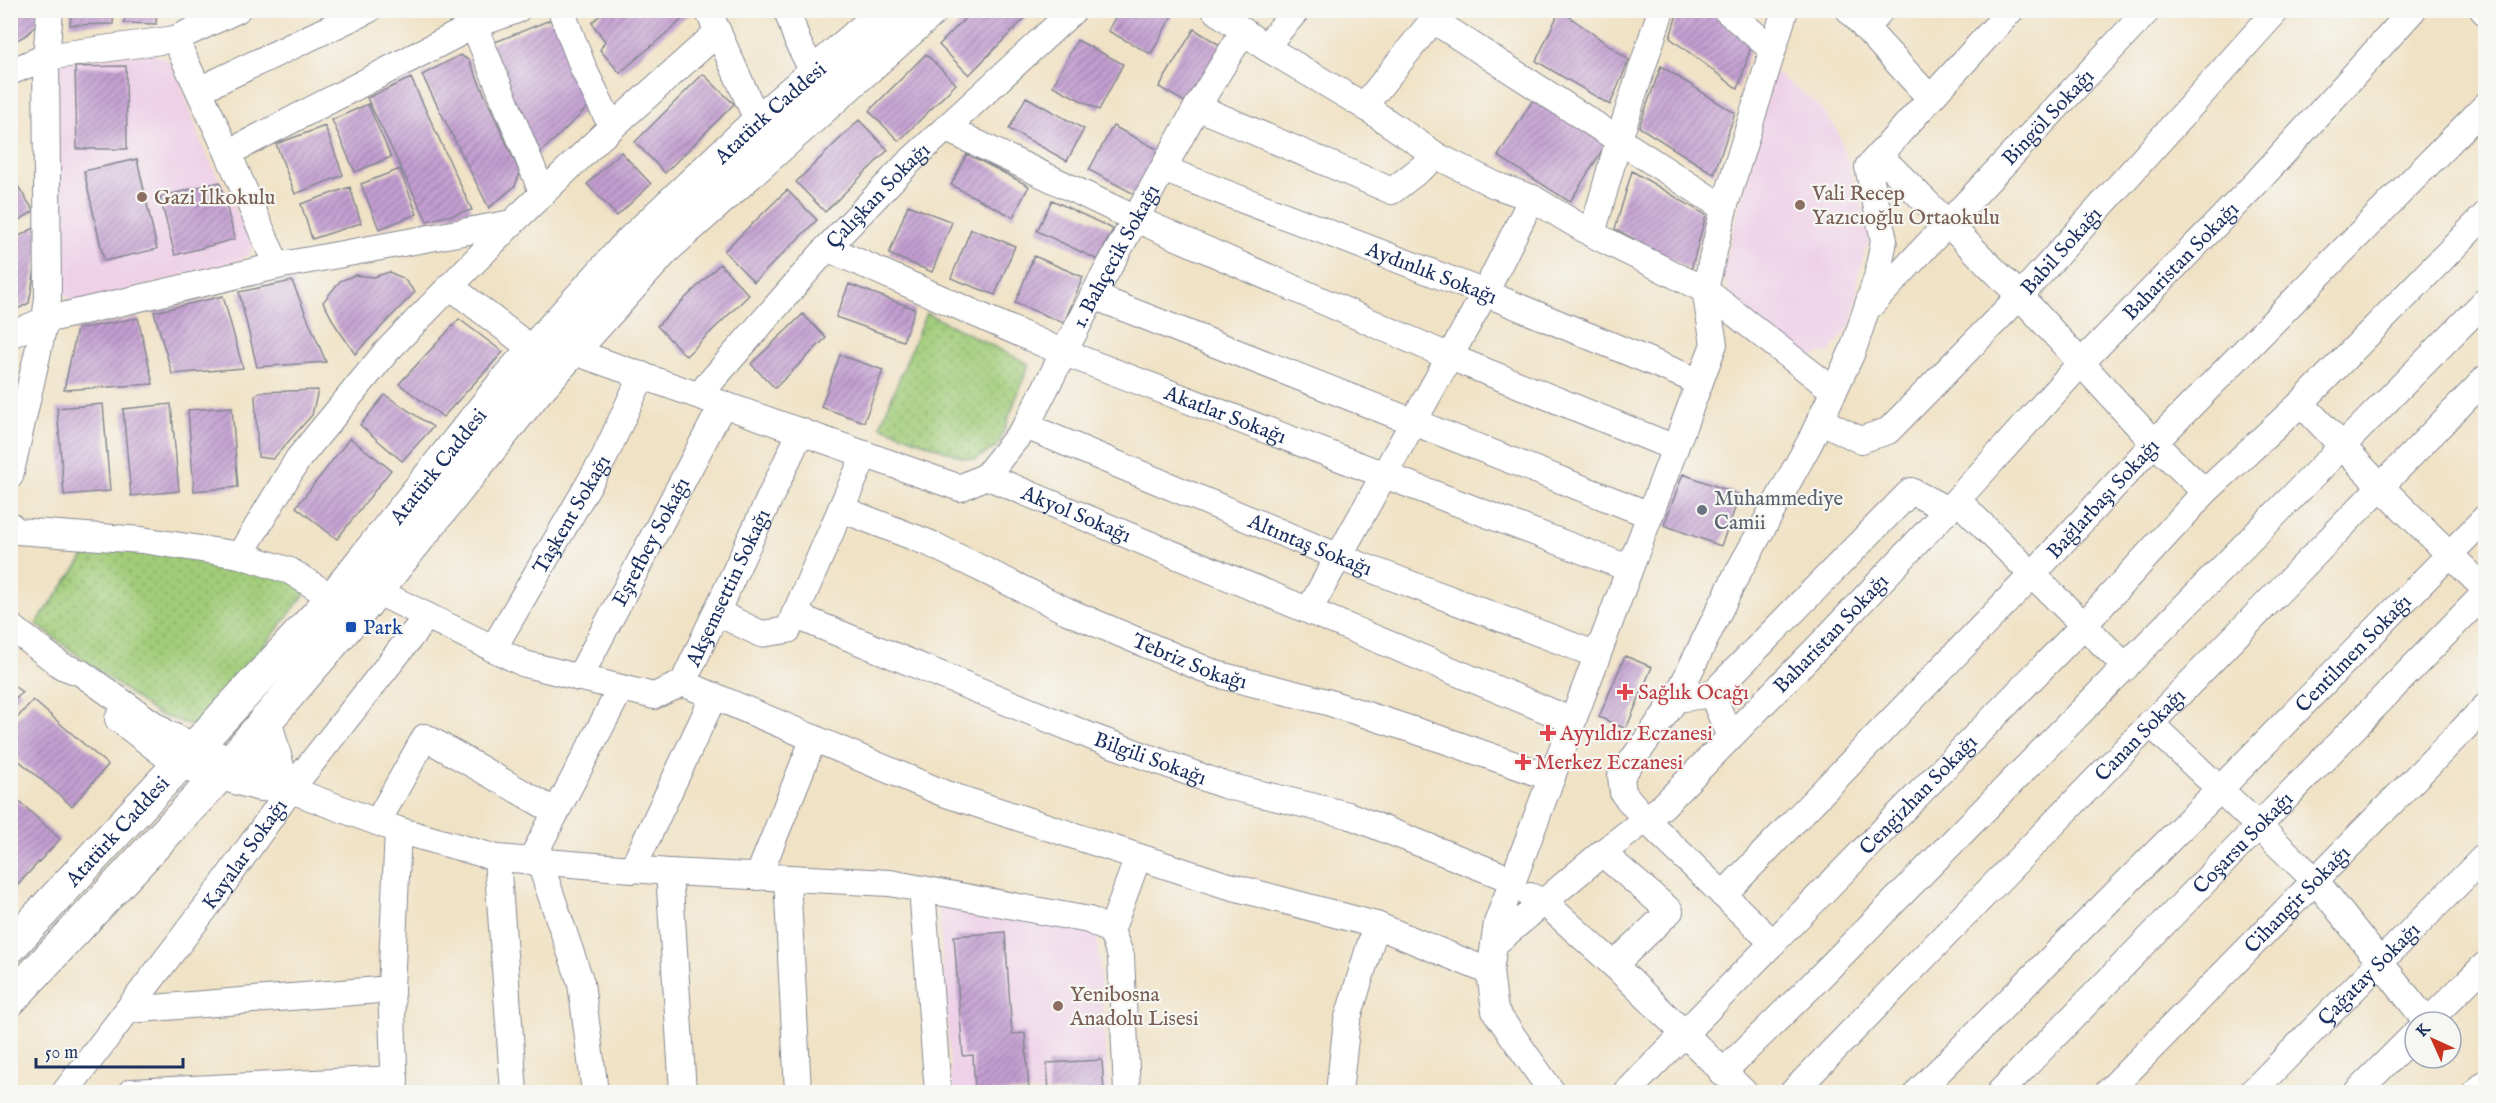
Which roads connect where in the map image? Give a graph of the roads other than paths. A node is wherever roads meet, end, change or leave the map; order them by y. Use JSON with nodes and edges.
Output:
{"nodes":[{"id":1,"x":50,"y":10,"type":"edge"},
{"id":2,"x":237,"y":10,"type":"edge"},
{"id":3,"x":368,"y":10,"type":"edge"},
{"id":4,"x":517,"y":10,"type":"edge"},
{"id":5,"x":561,"y":10,"type":"edge"},
{"id":6,"x":787,"y":10,"type":"edge"},
{"id":7,"x":887,"y":10,"type":"edge"},
{"id":8,"x":932,"y":10,"type":"edge"},
{"id":9,"x":1074,"y":10,"type":"edge"},
{"id":10,"x":1215,"y":10,"type":"edge"},
{"id":11,"x":1297,"y":10,"type":"edge"},
{"id":12,"x":1661,"y":10,"type":"edge"},
{"id":13,"x":1726,"y":10,"type":"edge"},
{"id":14,"x":1785,"y":10,"type":"edge"},
{"id":15,"x":2011,"y":10,"type":"edge"},
{"id":16,"x":2148,"y":10,"type":"edge"},
{"id":17,"x":2277,"y":10,"type":"edge"},
{"id":18,"x":2413,"y":10,"type":"edge"},
{"id":19,"x":1437,"y":15,"type":"edge"},
{"id":20,"x":1865,"y":16,"type":"edge"},
{"id":21,"x":471,"y":18,"type":"edge"},
{"id":22,"x":713,"y":21,"type":"edge"},
{"id":23,"x":1243,"y":32,"type":"junction"},
{"id":24,"x":175,"y":39,"type":"junction"},
{"id":25,"x":1265,"y":47,"type":"junction"},
{"id":26,"x":1773,"y":50,"type":"junction"},
{"id":27,"x":46,"y":57,"type":"junction"},
{"id":28,"x":10,"y":72,"type":"edge"},
{"id":29,"x":814,"y":73,"type":"junction"},
{"id":30,"x":199,"y":90,"type":"junction"},
{"id":31,"x":1930,"y":98,"type":"junction"},
{"id":32,"x":2486,"y":105,"type":"edge"},
{"id":33,"x":1364,"y":106,"type":"junction"},
{"id":34,"x":1197,"y":107,"type":"junction"},
{"id":35,"x":758,"y":122,"type":"junction"},
{"id":36,"x":612,"y":128,"type":"junction"},
{"id":37,"x":947,"y":129,"type":"junction"},
{"id":38,"x":1619,"y":139,"type":"junction"},
{"id":39,"x":228,"y":153,"type":"junction"},
{"id":40,"x":1879,"y":155,"type":"junction"},
{"id":41,"x":1437,"y":156,"type":"junction"},
{"id":42,"x":1163,"y":169,"type":"junction"},
{"id":43,"x":543,"y":194,"type":"junction"},
{"id":44,"x":1532,"y":198,"type":"junction"},
{"id":45,"x":1724,"y":208,"type":"junction"},
{"id":46,"x":2486,"y":214,"type":"edge"},
{"id":47,"x":1136,"y":219,"type":"junction"},
{"id":48,"x":512,"y":223,"type":"junction"},
{"id":49,"x":1949,"y":225,"type":"junction"},
{"id":50,"x":1592,"y":234,"type":"junction"},
{"id":51,"x":827,"y":249,"type":"junction"},
{"id":52,"x":277,"y":266,"type":"junction"},
{"id":53,"x":450,"y":286,"type":"junction"},
{"id":54,"x":1705,"y":290,"type":"junction"},
{"id":55,"x":1485,"y":293,"type":"junction"},
{"id":56,"x":1093,"y":296,"type":"junction"},
{"id":57,"x":2020,"y":296,"type":"junction"},
{"id":58,"x":2486,"y":300,"type":"edge"},
{"id":59,"x":1866,"y":310,"type":"junction"},
{"id":60,"x":45,"y":320,"type":"junction"},
{"id":61,"x":10,"y":335,"type":"edge"},
{"id":62,"x":533,"y":350,"type":"junction"},
{"id":63,"x":572,"y":351,"type":"junction"},
{"id":64,"x":1062,"y":352,"type":"junction"},
{"id":65,"x":1450,"y":357,"type":"junction"},
{"id":66,"x":2081,"y":363,"type":"junction"},
{"id":67,"x":642,"y":375,"type":"junction"},
{"id":68,"x":2486,"y":378,"type":"edge"},
{"id":69,"x":1700,"y":382,"type":"junction"},
{"id":70,"x":1833,"y":391,"type":"junction"},
{"id":71,"x":711,"y":400,"type":"junction"},
{"id":72,"x":2301,"y":403,"type":"junction"},
{"id":73,"x":1820,"y":420,"type":"junction"},
{"id":74,"x":1414,"y":422,"type":"junction"},
{"id":75,"x":1026,"y":426,"type":"junction"},
{"id":76,"x":801,"y":431,"type":"junction"},
{"id":77,"x":2154,"y":443,"type":"junction"},
{"id":78,"x":2342,"y":446,"type":"junction"},
{"id":79,"x":1675,"y":448,"type":"junction"},
{"id":80,"x":864,"y":454,"type":"junction"},
{"id":81,"x":1384,"y":473,"type":"junction"},
{"id":82,"x":10,"y":476,"type":"edge"},
{"id":83,"x":987,"y":476,"type":"junction"},
{"id":84,"x":2380,"y":486,"type":"junction"},
{"id":85,"x":2205,"y":492,"type":"junction"},
{"id":86,"x":1952,"y":505,"type":"junction"},
{"id":87,"x":841,"y":509,"type":"junction"},
{"id":88,"x":1650,"y":515,"type":"junction"},
{"id":89,"x":2486,"y":517,"type":"edge"},
{"id":90,"x":13,"y":529,"type":"edge"},
{"id":91,"x":2448,"y":554,"type":"junction"},
{"id":92,"x":240,"y":555,"type":"junction"},
{"id":93,"x":1339,"y":557,"type":"junction"},
{"id":94,"x":1628,"y":568,"type":"junction"},
{"id":95,"x":2033,"y":574,"type":"junction"},
{"id":96,"x":376,"y":591,"type":"junction"},
{"id":97,"x":2486,"y":591,"type":"edge"},
{"id":98,"x":333,"y":598,"type":"junction"},
{"id":99,"x":1309,"y":610,"type":"junction"},
{"id":100,"x":716,"y":612,"type":"junction"},
{"id":101,"x":794,"y":615,"type":"junction"},
{"id":102,"x":427,"y":616,"type":"junction"},
{"id":103,"x":10,"y":626,"type":"edge"},
{"id":104,"x":2083,"y":626,"type":"junction"},
{"id":105,"x":493,"y":649,"type":"junction"},
{"id":106,"x":1597,"y":655,"type":"junction"},
{"id":107,"x":2126,"y":667,"type":"junction"},
{"id":108,"x":579,"y":678,"type":"junction"},
{"id":109,"x":683,"y":683,"type":"junction"},
{"id":110,"x":621,"y":688,"type":"junction"},
{"id":111,"x":1712,"y":694,"type":"junction"},
{"id":112,"x":714,"y":696,"type":"junction"},
{"id":113,"x":1676,"y":699,"type":"junction"},
{"id":114,"x":2486,"y":706,"type":"edge"},
{"id":115,"x":265,"y":721,"type":"junction"},
{"id":116,"x":1573,"y":721,"type":"junction"},
{"id":117,"x":2150,"y":723,"type":"junction"},
{"id":118,"x":814,"y":738,"type":"junction"},
{"id":119,"x":1730,"y":738,"type":"junction"},
{"id":120,"x":187,"y":756,"type":"junction"},
{"id":121,"x":224,"y":769,"type":"junction"},
{"id":122,"x":1552,"y":778,"type":"junction"},
{"id":123,"x":284,"y":787,"type":"junction"},
{"id":124,"x":2220,"y":789,"type":"junction"},
{"id":125,"x":556,"y":812,"type":"junction"},
{"id":126,"x":1646,"y":820,"type":"junction"},
{"id":127,"x":388,"y":825,"type":"junction"},
{"id":128,"x":2259,"y":827,"type":"junction"},
{"id":129,"x":1602,"y":853,"type":"junction"},
{"id":130,"x":2486,"y":855,"type":"edge"},
{"id":131,"x":1138,"y":857,"type":"junction"},
{"id":132,"x":497,"y":858,"type":"junction"},
{"id":133,"x":535,"y":863,"type":"junction"},
{"id":134,"x":632,"y":870,"type":"junction"},
{"id":135,"x":669,"y":872,"type":"junction"},
{"id":136,"x":758,"y":876,"type":"junction"},
{"id":137,"x":787,"y":878,"type":"junction"},
{"id":138,"x":2316,"y":881,"type":"junction"},
{"id":139,"x":1512,"y":884,"type":"junction"},
{"id":140,"x":922,"y":889,"type":"junction"},
{"id":141,"x":1723,"y":895,"type":"junction"},
{"id":142,"x":1544,"y":902,"type":"junction"},
{"id":143,"x":1376,"y":925,"type":"junction"},
{"id":144,"x":1111,"y":931,"type":"junction"},
{"id":145,"x":1773,"y":943,"type":"junction"},
{"id":146,"x":1494,"y":945,"type":"junction"},
{"id":147,"x":10,"y":946,"type":"edge"},
{"id":148,"x":2379,"y":961,"type":"junction"},
{"id":149,"x":2486,"y":964,"type":"edge"},
{"id":150,"x":1614,"y":965,"type":"junction"},
{"id":151,"x":1490,"y":972,"type":"junction"},
{"id":152,"x":391,"y":989,"type":"junction"},
{"id":153,"x":10,"y":1000,"type":"edge"},
{"id":154,"x":128,"y":1010,"type":"junction"},
{"id":155,"x":2418,"y":1010,"type":"edge"},
{"id":156,"x":2439,"y":1010,"type":"edge"},
{"id":157,"x":1683,"y":1034,"type":"junction"},
{"id":158,"x":2403,"y":1046,"type":"edge"},
{"id":159,"x":1722,"y":1073,"type":"junction"},
{"id":160,"x":2486,"y":1083,"type":"edge"},
{"id":161,"x":395,"y":1086,"type":"edge"},
{"id":162,"x":65,"y":1092,"type":"edge"},
{"id":163,"x":131,"y":1092,"type":"edge"},
{"id":164,"x":514,"y":1092,"type":"edge"},
{"id":165,"x":595,"y":1092,"type":"edge"},
{"id":166,"x":683,"y":1092,"type":"edge"},
{"id":167,"x":798,"y":1092,"type":"edge"},
{"id":168,"x":938,"y":1092,"type":"edge"},
{"id":169,"x":1127,"y":1092,"type":"edge"},
{"id":170,"x":1332,"y":1092,"type":"edge"},
{"id":171,"x":1552,"y":1092,"type":"edge"},
{"id":172,"x":1627,"y":1092,"type":"edge"},
{"id":173,"x":1744,"y":1092,"type":"edge"},
{"id":174,"x":1793,"y":1092,"type":"edge"},
{"id":175,"x":1918,"y":1092,"type":"edge"},
{"id":176,"x":2000,"y":1092,"type":"edge"},
{"id":177,"x":2108,"y":1092,"type":"edge"},
{"id":178,"x":2252,"y":1092,"type":"edge"},
{"id":179,"x":2357,"y":1092,"type":"edge"},
{"id":180,"x":2476,"y":1092,"type":"edge"}],
"edges":[{"from":1,"to":27,"type":"street"},
{"from":2,"to":24,"type":"street"},
{"from":3,"to":30,"type":"street"},
{"from":4,"to":21,"type":"street"},
{"from":5,"to":36,"type":"street"},
{"from":6,"to":29,"type":"street"},
{"from":7,"to":29,"type":"main road","name":"Atatürk Caddesi"},
{"from":8,"to":63,"type":"main road"},
{"from":9,"to":37,"type":"street","name":"Çalışkan Sokağı"},
{"from":10,"to":23,"type":"street"},
{"from":11,"to":25,"type":"street"},
{"from":12,"to":38,"type":"street"},
{"from":13,"to":26,"type":"street"},
{"from":14,"to":26,"type":"street"},
{"from":15,"to":31,"type":"street"},
{"from":16,"to":49,"type":"street","name":"Bingöl Sokağı"},
{"from":17,"to":57,"type":"street","name":"Babil Sokağı"},
{"from":18,"to":66,"type":"street","name":"Baharistan Sokağı"},
{"from":19,"to":33,"type":"street"},
{"from":19,"to":38,"type":"street"},
{"from":20,"to":31,"type":"street"},
{"from":21,"to":39,"type":"street"},
{"from":21,"to":43,"type":"street"},
{"from":22,"to":35,"type":"street"},
{"from":22,"to":36,"type":"street"},
{"from":23,"to":25,"type":"street"},
{"from":23,"to":34,"type":"street","name":"1. Bahçecik Sokağı"},
{"from":24,"to":27,"type":"street"},
{"from":24,"to":30,"type":"street"},
{"from":25,"to":33,"type":"street"},
{"from":26,"to":45,"type":"street"},
{"from":27,"to":28,"type":"street"},
{"from":27,"to":60,"type":"street"},
{"from":29,"to":35,"type":"main road","name":"Atatürk Caddesi"},
{"from":30,"to":39,"type":"street"},
{"from":31,"to":40,"type":"street"},
{"from":32,"to":77,"type":"street","name":"Bağlarbaşı Sokağı"},
{"from":33,"to":41,"type":"street"},
{"from":34,"to":41,"type":"street"},
{"from":34,"to":42,"type":"street","name":"1. Bahçecik Sokağı"},
{"from":35,"to":62,"type":"main road","name":"Atatürk Caddesi"},
{"from":36,"to":43,"type":"street"},
{"from":37,"to":47,"type":"street"},
{"from":37,"to":51,"type":"street","name":"Çalışkan Sokağı"},
{"from":38,"to":45,"type":"street"},
{"from":38,"to":50,"type":"street"},
{"from":39,"to":52,"type":"street"},
{"from":40,"to":49,"type":"street"},
{"from":40,"to":59,"type":"street"},
{"from":41,"to":44,"type":"street"},
{"from":42,"to":47,"type":"street","name":"1. Bahçecik Sokağı"},
{"from":42,"to":55,"type":"street","name":"Aydınlık Sokağı"},
{"from":43,"to":48,"type":"street"},
{"from":44,"to":50,"type":"street"},
{"from":44,"to":55,"type":"street"},
{"from":45,"to":54,"type":"street"},
{"from":46,"to":72,"type":"street","name":"Cengizhan Sokağı"},
{"from":47,"to":56,"type":"street","name":"1. Bahçecik Sokağı"},
{"from":47,"to":65,"type":"street"},
{"from":48,"to":52,"type":"street"},
{"from":48,"to":53,"type":"street"},
{"from":49,"to":57,"type":"street"},
{"from":49,"to":59,"type":"street","name":"Bingöl Sokağı"},
{"from":50,"to":54,"type":"street"},
{"from":51,"to":64,"type":"street","name":"Akatlar Sokağı"},
{"from":51,"to":71,"type":"street","name":"Çalışkan Sokağı"},
{"from":52,"to":60,"type":"street"},
{"from":53,"to":62,"type":"street"},
{"from":53,"to":92,"type":"street"},
{"from":54,"to":69,"type":"street"},
{"from":54,"to":70,"type":"street"},
{"from":55,"to":65,"type":"street"},
{"from":55,"to":69,"type":"street","name":"Aydınlık Sokağı"},
{"from":56,"to":64,"type":"street","name":"1. Bahçecik Sokağı"},
{"from":56,"to":74,"type":"street"},
{"from":57,"to":66,"type":"street"},
{"from":57,"to":73,"type":"street","name":"Babil Sokağı"},
{"from":58,"to":78,"type":"street"},
{"from":59,"to":70,"type":"street"},
{"from":60,"to":61,"type":"street"},
{"from":60,"to":82,"type":"street"},
{"from":62,"to":98,"type":"main road","name":"Atatürk Caddesi"},
{"from":63,"to":67,"type":"street"},
{"from":63,"to":96,"type":"main road"},
{"from":64,"to":75,"type":"street","name":"1. Bahçecik Sokağı"},
{"from":64,"to":81,"type":"street","name":"Akatlar Sokağı"},
{"from":65,"to":74,"type":"street"},
{"from":65,"to":79,"type":"street"},
{"from":66,"to":77,"type":"street"},
{"from":66,"to":86,"type":"street","name":"Baharistan Sokağı"},
{"from":67,"to":71,"type":"street"},
{"from":67,"to":105,"type":"street","name":"Taşkent Sokağı"},
{"from":68,"to":84,"type":"street","name":"Canan Sokağı"},
{"from":69,"to":79,"type":"street"},
{"from":70,"to":73,"type":"street"},
{"from":71,"to":76,"type":"street"},
{"from":71,"to":108,"type":"street","name":"Eşrefbey Sokağı"},
{"from":72,"to":78,"type":"street"},
{"from":72,"to":85,"type":"street","name":"Cengizhan Sokağı"},
{"from":73,"to":113,"type":"street"},
{"from":74,"to":81,"type":"street"},
{"from":74,"to":88,"type":"street"},
{"from":75,"to":83,"type":"street","name":"1. Bahçecik Sokağı"},
{"from":75,"to":93,"type":"street","name":"Altıntaş Sokağı"},
{"from":76,"to":80,"type":"street"},
{"from":76,"to":100,"type":"street","name":"Akşemsettin Sokağı"},
{"from":77,"to":85,"type":"street"},
{"from":77,"to":95,"type":"street","name":"Bağlarbaşı Sokağı"},
{"from":78,"to":84,"type":"street"},
{"from":78,"to":107,"type":"street"},
{"from":79,"to":88,"type":"street"},
{"from":80,"to":83,"type":"street"},
{"from":80,"to":87,"type":"street"},
{"from":81,"to":93,"type":"street"},
{"from":81,"to":94,"type":"street","name":"Akatlar Sokağı"},
{"from":83,"to":99,"type":"street","name":"Akyol Sokağı"},
{"from":84,"to":91,"type":"street"},
{"from":84,"to":117,"type":"street","name":"Canan Sokağı"},
{"from":85,"to":104,"type":"street","name":"Cengizhan Sokağı"},
{"from":86,"to":95,"type":"street"},
{"from":86,"to":111,"type":"street","name":"Baharistan Sokağı"},
{"from":86,"to":119,"type":"street","name":"Baharistan Sokağı"},
{"from":87,"to":101,"type":"street"},
{"from":87,"to":122,"type":"street","name":"Tebriz Sokağı"},
{"from":88,"to":94,"type":"street"},
{"from":89,"to":91,"type":"street","name":"Centilmen Sokağı"},
{"from":90,"to":92,"type":"street"},
{"from":91,"to":97,"type":"street"},
{"from":91,"to":124,"type":"street","name":"Centilmen Sokağı"},
{"from":92,"to":98,"type":"street"},
{"from":93,"to":99,"type":"street"},
{"from":93,"to":106,"type":"street","name":"Altıntaş Sokağı"},
{"from":94,"to":106,"type":"street"},
{"from":95,"to":104,"type":"street"},
{"from":95,"to":141,"type":"street","name":"Bağlarbaşı Sokağı"},
{"from":96,"to":102,"type":"street","name":"Akşemsettin Sokağı"},
{"from":96,"to":115,"type":"main road"},
{"from":97,"to":128,"type":"street","name":"Coşarsu Sokağı"},
{"from":98,"to":120,"type":"main road","name":"Atatürk Caddesi"},
{"from":99,"to":116,"type":"street","name":"Akyol Sokağı"},
{"from":100,"to":101,"type":"street"},
{"from":100,"to":109,"type":"street","name":"Akşemsettin Sokağı"},
{"from":101,"to":139,"type":"street","name":"Bilgili Sokağı"},
{"from":102,"to":105,"type":"street","name":"Akşemsettin Sokağı"},
{"from":102,"to":123,"type":"street","name":"Kayalar Sokağı"},
{"from":103,"to":120,"type":"street"},
{"from":104,"to":107,"type":"street"},
{"from":104,"to":145,"type":"street","name":"Cengizhan Sokağı"},
{"from":105,"to":108,"type":"street","name":"Akşemsettin Sokağı"},
{"from":106,"to":116,"type":"street"},
{"from":107,"to":159,"type":"street"},
{"from":108,"to":110,"type":"street","name":"Akşemsettin Sokağı"},
{"from":109,"to":110,"type":"street","name":"Akşemsettin Sokağı"},
{"from":109,"to":112,"type":"street"},
{"from":110,"to":125,"type":"street"},
{"from":111,"to":113,"type":"street"},
{"from":111,"to":119,"type":"street"},
{"from":112,"to":118,"type":"street"},
{"from":112,"to":134,"type":"street"},
{"from":113,"to":126,"type":"street"},
{"from":114,"to":138,"type":"street","name":"Cihangir Sokağı"},
{"from":115,"to":121,"type":"main road"},
{"from":115,"to":123,"type":"main road"},
{"from":116,"to":122,"type":"street"},
{"from":117,"to":124,"type":"street"},
{"from":117,"to":174,"type":"street","name":"Canan Sokağı"},
{"from":118,"to":131,"type":"street"},
{"from":118,"to":136,"type":"street"},
{"from":119,"to":126,"type":"street","name":"Baharistan Sokağı"},
{"from":120,"to":121,"type":"street"},
{"from":120,"to":147,"type":"main road","name":"Atatürk Caddesi"},
{"from":121,"to":123,"type":"street"},
{"from":121,"to":153,"type":"main road"},
{"from":122,"to":139,"type":"street"},
{"from":123,"to":127,"type":"street"},
{"from":123,"to":154,"type":"street","name":"Kayalar Sokağı"},
{"from":124,"to":128,"type":"street"},
{"from":124,"to":175,"type":"street","name":"Centilmen Sokağı"},
{"from":125,"to":127,"type":"street"},
{"from":125,"to":133,"type":"street"},
{"from":126,"to":129,"type":"street","name":"Baharistan Sokağı"},
{"from":126,"to":141,"type":"street"},
{"from":127,"to":132,"type":"street"},
{"from":127,"to":152,"type":"street"},
{"from":128,"to":138,"type":"street"},
{"from":128,"to":176,"type":"street","name":"Coşarsu Sokağı"},
{"from":129,"to":142,"type":"street","name":"Baharistan Sokağı"},
{"from":129,"to":150,"type":"street"},
{"from":130,"to":148,"type":"street","name":"Çağatay Sokağı"},
{"from":131,"to":143,"type":"street"},
{"from":131,"to":144,"type":"street"},
{"from":132,"to":133,"type":"street"},
{"from":132,"to":164,"type":"street"},
{"from":133,"to":134,"type":"street"},
{"from":133,"to":165,"type":"street"},
{"from":134,"to":135,"type":"street"},
{"from":135,"to":136,"type":"street"},
{"from":135,"to":166,"type":"street"},
{"from":136,"to":137,"type":"street"},
{"from":137,"to":140,"type":"street"},
{"from":137,"to":167,"type":"street"},
{"from":138,"to":148,"type":"street"},
{"from":138,"to":177,"type":"street","name":"Cihangir Sokağı"},
{"from":139,"to":142,"type":"street","name":"Bilgili Sokağı"},
{"from":139,"to":146,"type":"street"},
{"from":140,"to":144,"type":"street"},
{"from":140,"to":168,"type":"street"},
{"from":141,"to":145,"type":"street"},
{"from":142,"to":146,"type":"street","name":"Baharistan Sokağı"},
{"from":142,"to":150,"type":"street","name":"Bilgili Sokağı"},
{"from":143,"to":151,"type":"street"},
{"from":143,"to":170,"type":"street"},
{"from":144,"to":169,"type":"street"},
{"from":145,"to":157,"type":"street","name":"Cengizhan Sokağı"},
{"from":146,"to":151,"type":"street"},
{"from":148,"to":155,"type":"street"},
{"from":148,"to":178,"type":"street","name":"Çağatay Sokağı"},
{"from":149,"to":156,"type":"street"},
{"from":150,"to":157,"type":"street","name":"Bilgili Sokağı"},
{"from":151,"to":171,"type":"street"},
{"from":152,"to":154,"type":"street"},
{"from":152,"to":161,"type":"street"},
{"from":154,"to":162,"type":"street","name":"Kayalar Sokağı"},
{"from":157,"to":159,"type":"street","name":"Bilgili Sokağı"},
{"from":157,"to":172,"type":"street","name":"Cengizhan Sokağı"},
{"from":158,"to":179,"type":"street"},
{"from":159,"to":173,"type":"street","name":"Bilgili Sokağı"},
{"from":160,"to":180,"type":"street"},
{"from":161,"to":163,"type":"street"}]}
